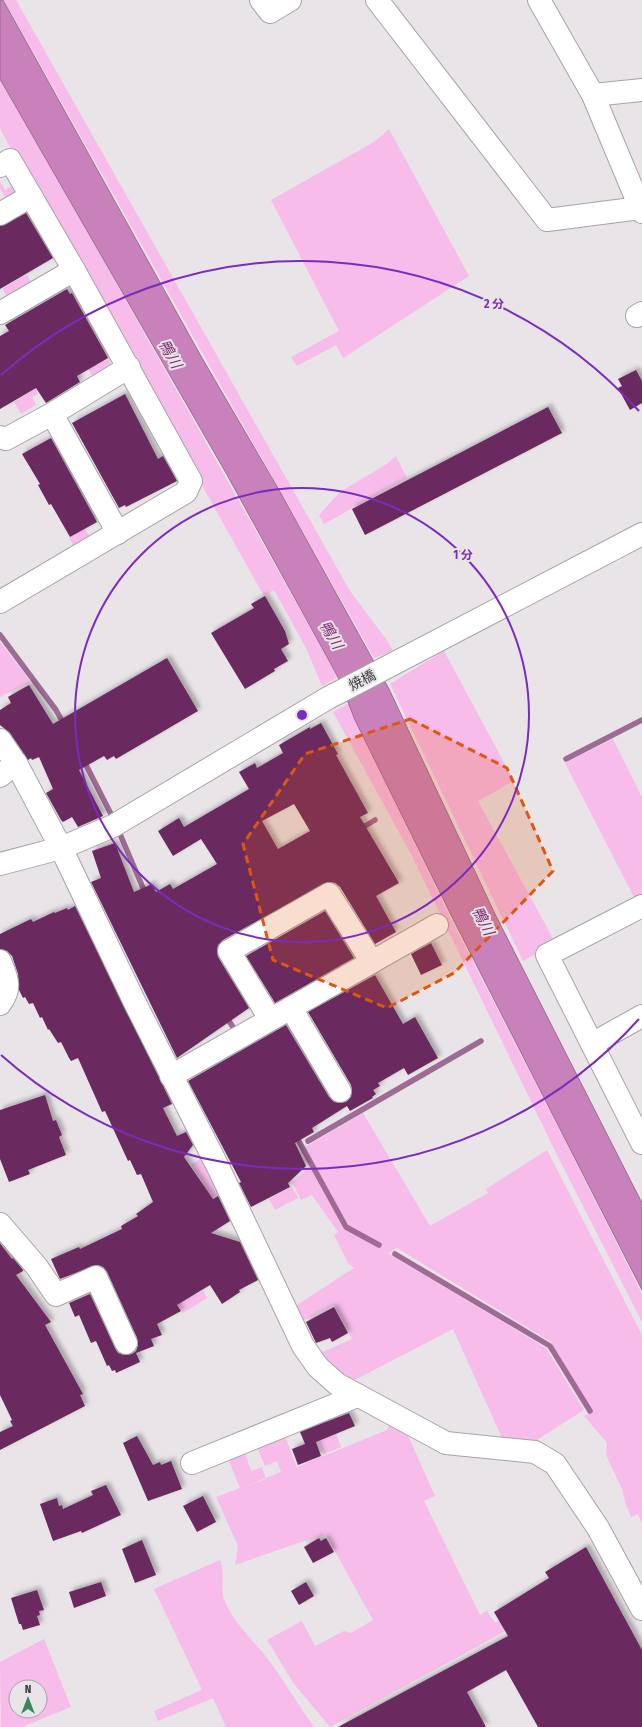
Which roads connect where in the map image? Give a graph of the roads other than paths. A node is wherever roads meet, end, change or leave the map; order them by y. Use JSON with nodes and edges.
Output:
{"nodes":[{"id":1,"x":261,"y":0,"type":"edge"},
{"id":2,"x":290,"y":0,"type":"edge"},
{"id":3,"x":377,"y":0,"type":"edge"},
{"id":4,"x":538,"y":0,"type":"edge"},
{"id":5,"x":642,"y":90,"type":"edge"},
{"id":6,"x":593,"y":95,"type":"junction"},
{"id":7,"x":0,"y":166,"type":"edge"},
{"id":8,"x":31,"y":196,"type":"junction"},
{"id":9,"x":641,"y":210,"type":"edge"},
{"id":10,"x":0,"y":214,"type":"edge"},
{"id":11,"x":74,"y":270,"type":"junction"},
{"id":12,"x":0,"y":313,"type":"edge"},
{"id":13,"x":128,"y":367,"type":"junction"},
{"id":14,"x":52,"y":414,"type":"junction"},
{"id":15,"x":0,"y":437,"type":"edge"},
{"id":16,"x":118,"y":533,"type":"junction"},
{"id":17,"x":642,"y":534,"type":"edge"},
{"id":18,"x":0,"y":602,"type":"edge"},
{"id":19,"x":0,"y":740,"type":"edge"},
{"id":20,"x":8,"y":769,"type":"edge"},
{"id":21,"x":61,"y":848,"type":"junction"},
{"id":22,"x":0,"y":864,"type":"edge"},
{"id":23,"x":642,"y":906,"type":"edge"},
{"id":24,"x":436,"y":925,"type":"dead end"},
{"id":25,"x":0,"y":961,"type":"edge"},
{"id":26,"x":372,"y":962,"type":"junction"},
{"id":27,"x":0,"y":1004,"type":"edge"},
{"id":28,"x":291,"y":1008,"type":"junction"},
{"id":29,"x":642,"y":1016,"type":"edge"},
{"id":30,"x":270,"y":1019,"type":"junction"},
{"id":31,"x":592,"y":1044,"type":"junction"},
{"id":32,"x":171,"y":1076,"type":"junction"},
{"id":33,"x":340,"y":1091,"type":"dead end"},
{"id":34,"x":640,"y":1132,"type":"edge"},
{"id":35,"x":0,"y":1224,"type":"edge"},
{"id":36,"x":126,"y":1343,"type":"dead end"},
{"id":37,"x":357,"y":1396,"type":"junction"},
{"id":38,"x":192,"y":1462,"type":"dead end"},
{"id":39,"x":642,"y":1609,"type":"edge"}],
"edges":[{"from":1,"to":2,"type":"street"},
{"from":3,"to":9,"type":"street"},
{"from":4,"to":6,"type":"street"},
{"from":5,"to":6,"type":"street"},
{"from":6,"to":9,"type":"street"},
{"from":7,"to":8,"type":"street"},
{"from":8,"to":10,"type":"street"},
{"from":8,"to":11,"type":"street"},
{"from":11,"to":12,"type":"street"},
{"from":11,"to":13,"type":"street"},
{"from":13,"to":14,"type":"street"},
{"from":13,"to":16,"type":"street"},
{"from":14,"to":15,"type":"street"},
{"from":14,"to":16,"type":"street"},
{"from":16,"to":18,"type":"street"},
{"from":17,"to":21,"type":"street","name":"焼橋"},
{"from":19,"to":20,"type":"street"},
{"from":20,"to":21,"type":"street"},
{"from":21,"to":22,"type":"street","name":"焼橋"},
{"from":21,"to":32,"type":"street"},
{"from":23,"to":31,"type":"street"},
{"from":24,"to":26,"type":"street"},
{"from":25,"to":27,"type":"street"},
{"from":26,"to":28,"type":"street"},
{"from":26,"to":30,"type":"street"},
{"from":28,"to":30,"type":"street"},
{"from":28,"to":33,"type":"street"},
{"from":29,"to":31,"type":"street"},
{"from":30,"to":32,"type":"street"},
{"from":31,"to":34,"type":"street"},
{"from":32,"to":37,"type":"street"},
{"from":35,"to":36,"type":"street"},
{"from":37,"to":38,"type":"street"},
{"from":37,"to":39,"type":"street"}]}
